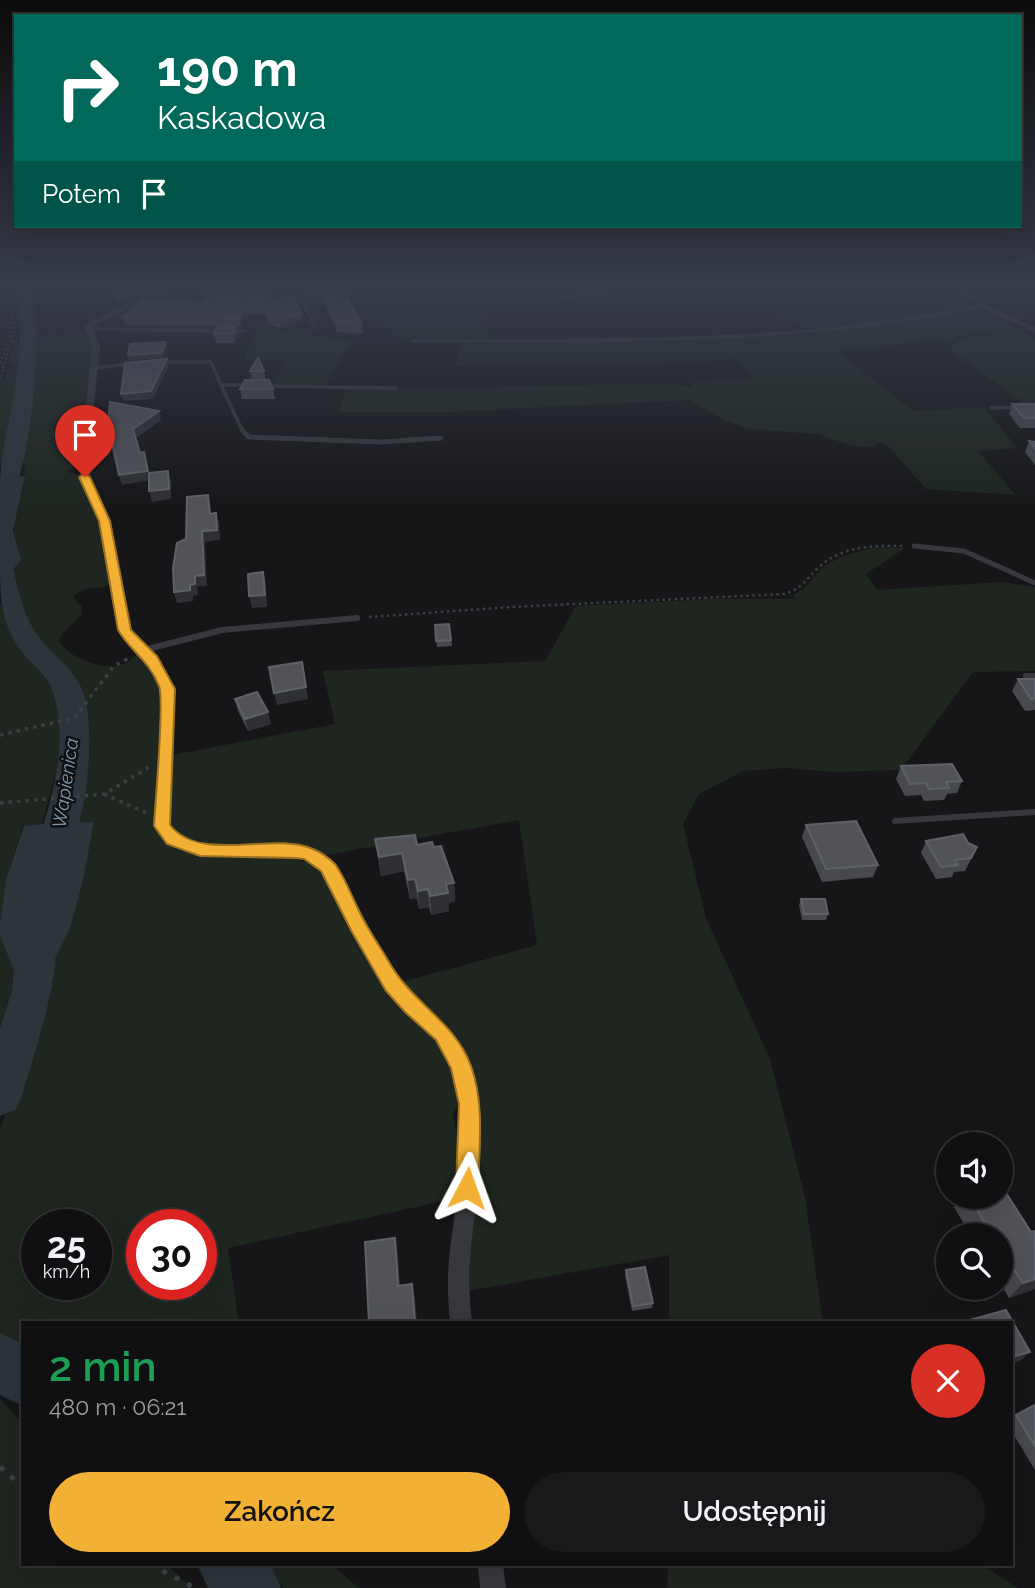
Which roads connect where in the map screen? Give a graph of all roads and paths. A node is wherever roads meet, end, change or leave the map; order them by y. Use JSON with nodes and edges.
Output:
{"nodes":[{"id":1,"x":6,"y":361,"type":"edge"},
{"id":2,"x":94,"y":361,"type":"edge"},
{"id":3,"x":144,"y":362,"type":"edge"},
{"id":4,"x":157,"y":362,"type":"edge"},
{"id":5,"x":93,"y":368,"type":"junction"},
{"id":6,"x":0,"y":381,"type":"edge"},
{"id":7,"x":221,"y":385,"type":"junction"},
{"id":8,"x":396,"y":388,"type":"dead end"},
{"id":9,"x":1035,"y":406,"type":"edge"},
{"id":10,"x":991,"y":408,"type":"dead end"},
{"id":11,"x":441,"y":439,"type":"dead end"},
{"id":12,"x":914,"y":546,"type":"joint"},
{"id":13,"x":1035,"y":583,"type":"edge"},
{"id":14,"x":357,"y":618,"type":"joint"},
{"id":15,"x":144,"y":650,"type":"junction"},
{"id":16,"x":1026,"y":676,"type":"edge"},
{"id":17,"x":1035,"y":676,"type":"edge"},
{"id":18,"x":0,"y":735,"type":"edge"},
{"id":19,"x":167,"y":756,"type":"junction"},
{"id":20,"x":104,"y":794,"type":"junction"},
{"id":21,"x":0,"y":803,"type":"edge"},
{"id":22,"x":1035,"y":812,"type":"edge"},
{"id":23,"x":161,"y":819,"type":"junction"},
{"id":24,"x":895,"y":821,"type":"dead end"},
{"id":25,"x":461,"y":1321,"type":"edge"},
{"id":26,"x":0,"y":1467,"type":"edge"},
{"id":27,"x":21,"y":1486,"type":"edge"},
{"id":28,"x":154,"y":1566,"type":"edge"},
{"id":29,"x":490,"y":1566,"type":"edge"},
{"id":30,"x":195,"y":1588,"type":"edge"},
{"id":31,"x":493,"y":1588,"type":"edge"}],
"edges":[{"from":1,"to":6,"type":"path"},
{"from":2,"to":5,"type":"street"},
{"from":3,"to":5,"type":"lane"},
{"from":4,"to":7,"type":"lane"},
{"from":5,"to":15,"type":"street"},
{"from":7,"to":8,"type":"lane"},
{"from":7,"to":11,"type":"lane"},
{"from":9,"to":10,"type":"lane"},
{"from":12,"to":13,"type":"lane"},
{"from":12,"to":14,"type":"path"},
{"from":14,"to":15,"type":"lane"},
{"from":15,"to":18,"type":"path"},
{"from":15,"to":19,"type":"street"},
{"from":16,"to":17,"type":"lane"},
{"from":19,"to":20,"type":"path"},
{"from":19,"to":23,"type":"street"},
{"from":20,"to":21,"type":"path"},
{"from":20,"to":23,"type":"path"},
{"from":22,"to":24,"type":"lane"},
{"from":23,"to":25,"type":"street"},
{"from":26,"to":27,"type":"path"},
{"from":28,"to":30,"type":"path"},
{"from":29,"to":31,"type":"street"}]}
